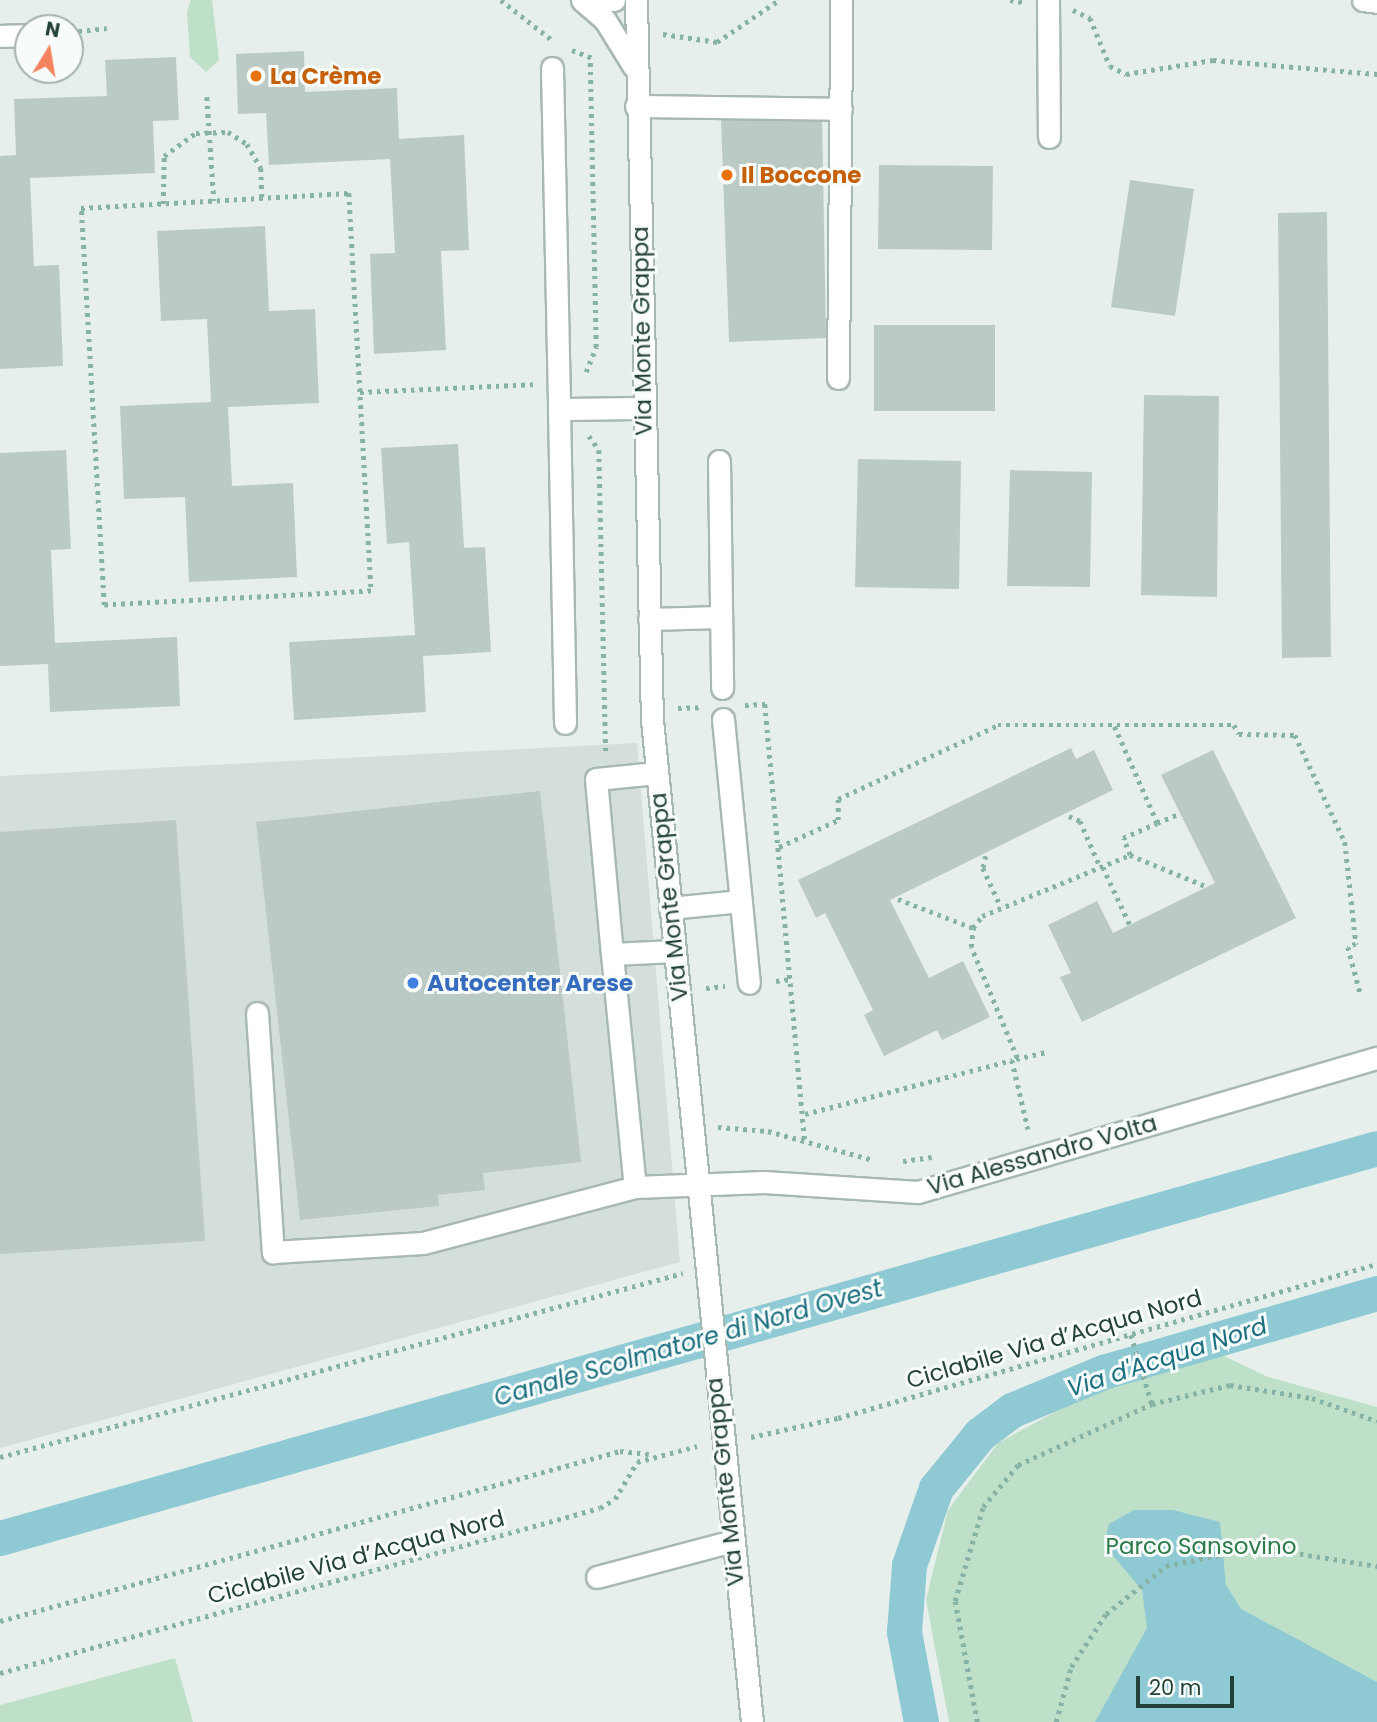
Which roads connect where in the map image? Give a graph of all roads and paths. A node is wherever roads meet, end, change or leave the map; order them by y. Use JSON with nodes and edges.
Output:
{"nodes":[{"id":1,"x":501,"y":0,"type":"edge"},
{"id":2,"x":583,"y":0,"type":"edge"},
{"id":3,"x":614,"y":0,"type":"edge"},
{"id":4,"x":636,"y":0,"type":"edge"},
{"id":5,"x":779,"y":0,"type":"edge"},
{"id":6,"x":841,"y":0,"type":"edge"},
{"id":7,"x":1363,"y":0,"type":"edge"},
{"id":8,"x":1377,"y":2,"type":"edge"},
{"id":9,"x":1055,"y":4,"type":"edge"},
{"id":10,"x":107,"y":28,"type":"dead end"},
{"id":11,"x":84,"y":30,"type":"edge"},
{"id":12,"x":651,"y":37,"type":"dead end"},
{"id":13,"x":606,"y":54,"type":"dead end"},
{"id":14,"x":590,"y":59,"type":"junction"},
{"id":15,"x":552,"y":68,"type":"dead end"},
{"id":16,"x":635,"y":69,"type":"junction"},
{"id":17,"x":1377,"y":74,"type":"edge"},
{"id":18,"x":207,"y":97,"type":"dead end"},
{"id":19,"x":636,"y":106,"type":"junction"},
{"id":20,"x":841,"y":109,"type":"junction"},
{"id":21,"x":209,"y":132,"type":"junction"},
{"id":22,"x":1049,"y":137,"type":"dead end"},
{"id":23,"x":262,"y":198,"type":"junction"},
{"id":24,"x":214,"y":201,"type":"junction"},
{"id":25,"x":163,"y":204,"type":"junction"},
{"id":26,"x":838,"y":378,"type":"dead end"},
{"id":27,"x":585,"y":382,"type":"dead end"},
{"id":28,"x":545,"y":383,"type":"dead end"},
{"id":29,"x":360,"y":392,"type":"junction"},
{"id":30,"x":644,"y":408,"type":"junction"},
{"id":31,"x":559,"y":409,"type":"junction"},
{"id":32,"x":587,"y":422,"type":"dead end"},
{"id":33,"x":719,"y":461,"type":"dead end"},
{"id":34,"x":720,"y":617,"type":"junction"},
{"id":35,"x":649,"y":619,"type":"junction"},
{"id":36,"x":720,"y":704,"type":"junction"},
{"id":37,"x":740,"y":705,"type":"dead end"},
{"id":38,"x":678,"y":708,"type":"dead end"},
{"id":39,"x":565,"y":723,"type":"dead end"},
{"id":40,"x":1114,"y":726,"type":"junction"},
{"id":41,"x":656,"y":773,"type":"junction"},
{"id":42,"x":606,"y":778,"type":"junction"},
{"id":43,"x":1180,"y":813,"type":"dead end"},
{"id":44,"x":1069,"y":816,"type":"dead end"},
{"id":45,"x":1157,"y":823,"type":"junction"},
{"id":46,"x":779,"y":847,"type":"junction"},
{"id":47,"x":1130,"y":855,"type":"junction"},
{"id":48,"x":986,"y":856,"type":"dead end"},
{"id":49,"x":1101,"y":865,"type":"junction"},
{"id":50,"x":1208,"y":887,"type":"dead end"},
{"id":51,"x":898,"y":899,"type":"dead end"},
{"id":52,"x":741,"y":901,"type":"junction"},
{"id":53,"x":1001,"y":907,"type":"junction"},
{"id":54,"x":670,"y":908,"type":"junction"},
{"id":55,"x":1130,"y":925,"type":"dead end"},
{"id":56,"x":973,"y":928,"type":"junction"},
{"id":57,"x":674,"y":951,"type":"junction"},
{"id":58,"x":612,"y":954,"type":"junction"},
{"id":59,"x":749,"y":984,"type":"dead end"},
{"id":60,"x":1360,"y":992,"type":"dead end"},
{"id":61,"x":257,"y":1013,"type":"dead end"},
{"id":62,"x":1046,"y":1052,"type":"dead end"},
{"id":63,"x":1377,"y":1058,"type":"edge"},
{"id":64,"x":1015,"y":1059,"type":"junction"},
{"id":65,"x":805,"y":1114,"type":"junction"},
{"id":66,"x":693,"y":1130,"type":"junction"},
{"id":67,"x":1020,"y":1131,"type":"dead end"},
{"id":68,"x":805,"y":1140,"type":"junction"},
{"id":69,"x":936,"y":1156,"type":"dead end"},
{"id":70,"x":884,"y":1161,"type":"dead end"},
{"id":71,"x":894,"y":1161,"type":"dead end"},
{"id":72,"x":699,"y":1181,"type":"junction"},
{"id":73,"x":635,"y":1187,"type":"junction"},
{"id":74,"x":1377,"y":1264,"type":"edge"},
{"id":75,"x":704,"y":1277,"type":"junction"},
{"id":76,"x":1131,"y":1335,"type":"junction"},
{"id":77,"x":1152,"y":1404,"type":"junction"},
{"id":78,"x":1377,"y":1421,"type":"edge"},
{"id":79,"x":740,"y":1440,"type":"dead end"},
{"id":80,"x":699,"y":1446,"type":"dead end"},
{"id":81,"x":650,"y":1455,"type":"junction"},
{"id":82,"x":0,"y":1457,"type":"edge"},
{"id":83,"x":732,"y":1541,"type":"junction"},
{"id":84,"x":1298,"y":1550,"type":"junction"},
{"id":85,"x":1297,"y":1556,"type":"dead end"},
{"id":86,"x":1377,"y":1566,"type":"edge"},
{"id":87,"x":597,"y":1577,"type":"dead end"},
{"id":88,"x":0,"y":1621,"type":"edge"},
{"id":89,"x":0,"y":1673,"type":"edge"},
{"id":90,"x":752,"y":1722,"type":"edge"},
{"id":91,"x":977,"y":1722,"type":"edge"},
{"id":92,"x":1056,"y":1722,"type":"edge"}],
"edges":[{"from":1,"to":14,"type":"path"},
{"from":2,"to":3,"type":"street"},
{"from":2,"to":16,"type":"street","name":"Via Monte Grappa"},
{"from":4,"to":16,"type":"street","name":"Via Monte Grappa"},
{"from":5,"to":12,"type":"path"},
{"from":6,"to":20,"type":"street"},
{"from":7,"to":8,"type":"street"},
{"from":9,"to":17,"type":"path"},
{"from":9,"to":22,"type":"street"},
{"from":10,"to":11,"type":"path"},
{"from":13,"to":14,"type":"path"},
{"from":14,"to":27,"type":"path"},
{"from":15,"to":31,"type":"street"},
{"from":16,"to":19,"type":"street","name":"Via Monte Grappa"},
{"from":18,"to":21,"type":"path"},
{"from":19,"to":20,"type":"street"},
{"from":19,"to":30,"type":"street","name":"Via Monte Grappa"},
{"from":20,"to":26,"type":"street"},
{"from":21,"to":23,"type":"path"},
{"from":21,"to":24,"type":"path"},
{"from":21,"to":25,"type":"path"},
{"from":23,"to":24,"type":"path"},
{"from":23,"to":29,"type":"path"},
{"from":24,"to":25,"type":"path"},
{"from":25,"to":29,"type":"path"},
{"from":28,"to":29,"type":"path"},
{"from":30,"to":31,"type":"street"},
{"from":30,"to":35,"type":"street","name":"Via Monte Grappa"},
{"from":31,"to":39,"type":"street"},
{"from":32,"to":42,"type":"path"},
{"from":33,"to":34,"type":"street"},
{"from":34,"to":35,"type":"street"},
{"from":34,"to":36,"type":"street"},
{"from":35,"to":41,"type":"street","name":"Via Monte Grappa"},
{"from":36,"to":38,"type":"path"},
{"from":36,"to":52,"type":"street"},
{"from":37,"to":46,"type":"path"},
{"from":40,"to":45,"type":"path"},
{"from":40,"to":46,"type":"path"},
{"from":40,"to":60,"type":"path"},
{"from":41,"to":42,"type":"street"},
{"from":41,"to":54,"type":"street","name":"Via Monte Grappa"},
{"from":42,"to":58,"type":"street"},
{"from":43,"to":45,"type":"path"},
{"from":44,"to":49,"type":"path"},
{"from":45,"to":47,"type":"path"},
{"from":46,"to":65,"type":"path"},
{"from":47,"to":49,"type":"path"},
{"from":47,"to":50,"type":"path"},
{"from":48,"to":53,"type":"path"},
{"from":49,"to":53,"type":"path"},
{"from":49,"to":55,"type":"path"},
{"from":51,"to":56,"type":"path"},
{"from":52,"to":54,"type":"street"},
{"from":52,"to":59,"type":"street"},
{"from":53,"to":56,"type":"path"},
{"from":54,"to":57,"type":"street","name":"Via Monte Grappa"},
{"from":56,"to":64,"type":"path"},
{"from":57,"to":58,"type":"street"},
{"from":57,"to":66,"type":"street","name":"Via Monte Grappa"},
{"from":58,"to":73,"type":"street"},
{"from":61,"to":73,"type":"street","name":"Via Alessandro Volta"},
{"from":62,"to":64,"type":"path"},
{"from":63,"to":72,"type":"street","name":"Via Alessandro Volta"},
{"from":64,"to":65,"type":"path"},
{"from":64,"to":67,"type":"path"},
{"from":65,"to":68,"type":"path"},
{"from":66,"to":68,"type":"path"},
{"from":66,"to":72,"type":"street","name":"Via Monte Grappa"},
{"from":68,"to":70,"type":"path"},
{"from":69,"to":71,"type":"path"},
{"from":72,"to":73,"type":"street","name":"Via Alessandro Volta"},
{"from":72,"to":75,"type":"street","name":"Via Monte Grappa"},
{"from":74,"to":76,"type":"path","name":"Ciclabile Via d’Acqua Nord"},
{"from":75,"to":82,"type":"path"},
{"from":75,"to":83,"type":"street","name":"Via Monte Grappa"},
{"from":76,"to":77,"type":"path"},
{"from":76,"to":79,"type":"path","name":"Ciclabile Via d’Acqua Nord"},
{"from":77,"to":78,"type":"path"},
{"from":77,"to":91,"type":"path"},
{"from":80,"to":81,"type":"path"},
{"from":81,"to":88,"type":"path"},
{"from":81,"to":89,"type":"path","name":"Ciclabile Via d’Acqua Nord"},
{"from":83,"to":87,"type":"street"},
{"from":83,"to":90,"type":"street","name":"Via Monte Grappa"},
{"from":84,"to":85,"type":"path"},
{"from":84,"to":86,"type":"path"},
{"from":84,"to":92,"type":"path"}]}
